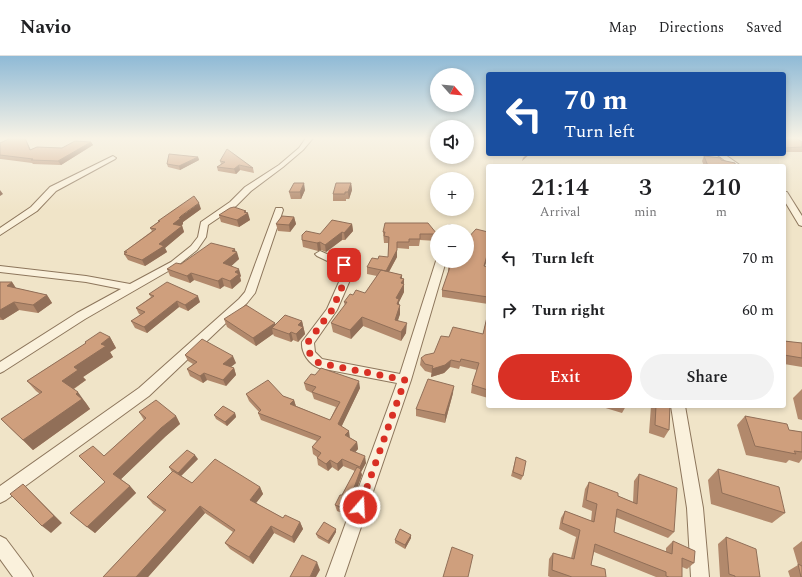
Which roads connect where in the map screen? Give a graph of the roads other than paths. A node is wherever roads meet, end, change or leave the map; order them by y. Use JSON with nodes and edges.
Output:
{"nodes":[{"id":1,"x":105,"y":162,"type":"edge"},
{"id":2,"x":285,"y":162,"type":"edge"},
{"id":3,"x":786,"y":197,"type":"edge"},
{"id":4,"x":786,"y":209,"type":"edge"},
{"id":5,"x":279,"y":210,"type":"dead end"},
{"id":6,"x":795,"y":211,"type":"junction"},
{"id":7,"x":802,"y":223,"type":"edge"},
{"id":8,"x":0,"y":232,"type":"edge"},
{"id":9,"x":320,"y":254,"type":"dead end"},
{"id":10,"x":439,"y":268,"type":"edge"},
{"id":11,"x":0,"y":269,"type":"edge"},
{"id":12,"x":132,"y":288,"type":"junction"},
{"id":13,"x":0,"y":368,"type":"edge"},
{"id":14,"x":405,"y":380,"type":"junction"},
{"id":15,"x":678,"y":408,"type":"edge"},
{"id":16,"x":0,"y":495,"type":"edge"},
{"id":17,"x":0,"y":546,"type":"edge"},
{"id":18,"x":24,"y":577,"type":"edge"},
{"id":19,"x":335,"y":577,"type":"edge"},
{"id":20,"x":700,"y":577,"type":"edge"}],
"edges":[{"from":1,"to":8,"type":"street"},
{"from":2,"to":12,"type":"street"},
{"from":3,"to":6,"type":"street"},
{"from":4,"to":6,"type":"street"},
{"from":5,"to":16,"type":"street"},
{"from":6,"to":7,"type":"street"},
{"from":9,"to":14,"type":"street"},
{"from":10,"to":14,"type":"street"},
{"from":11,"to":12,"type":"street"},
{"from":12,"to":13,"type":"street"},
{"from":14,"to":19,"type":"street"},
{"from":15,"to":20,"type":"street"},
{"from":17,"to":18,"type":"street"}]}
